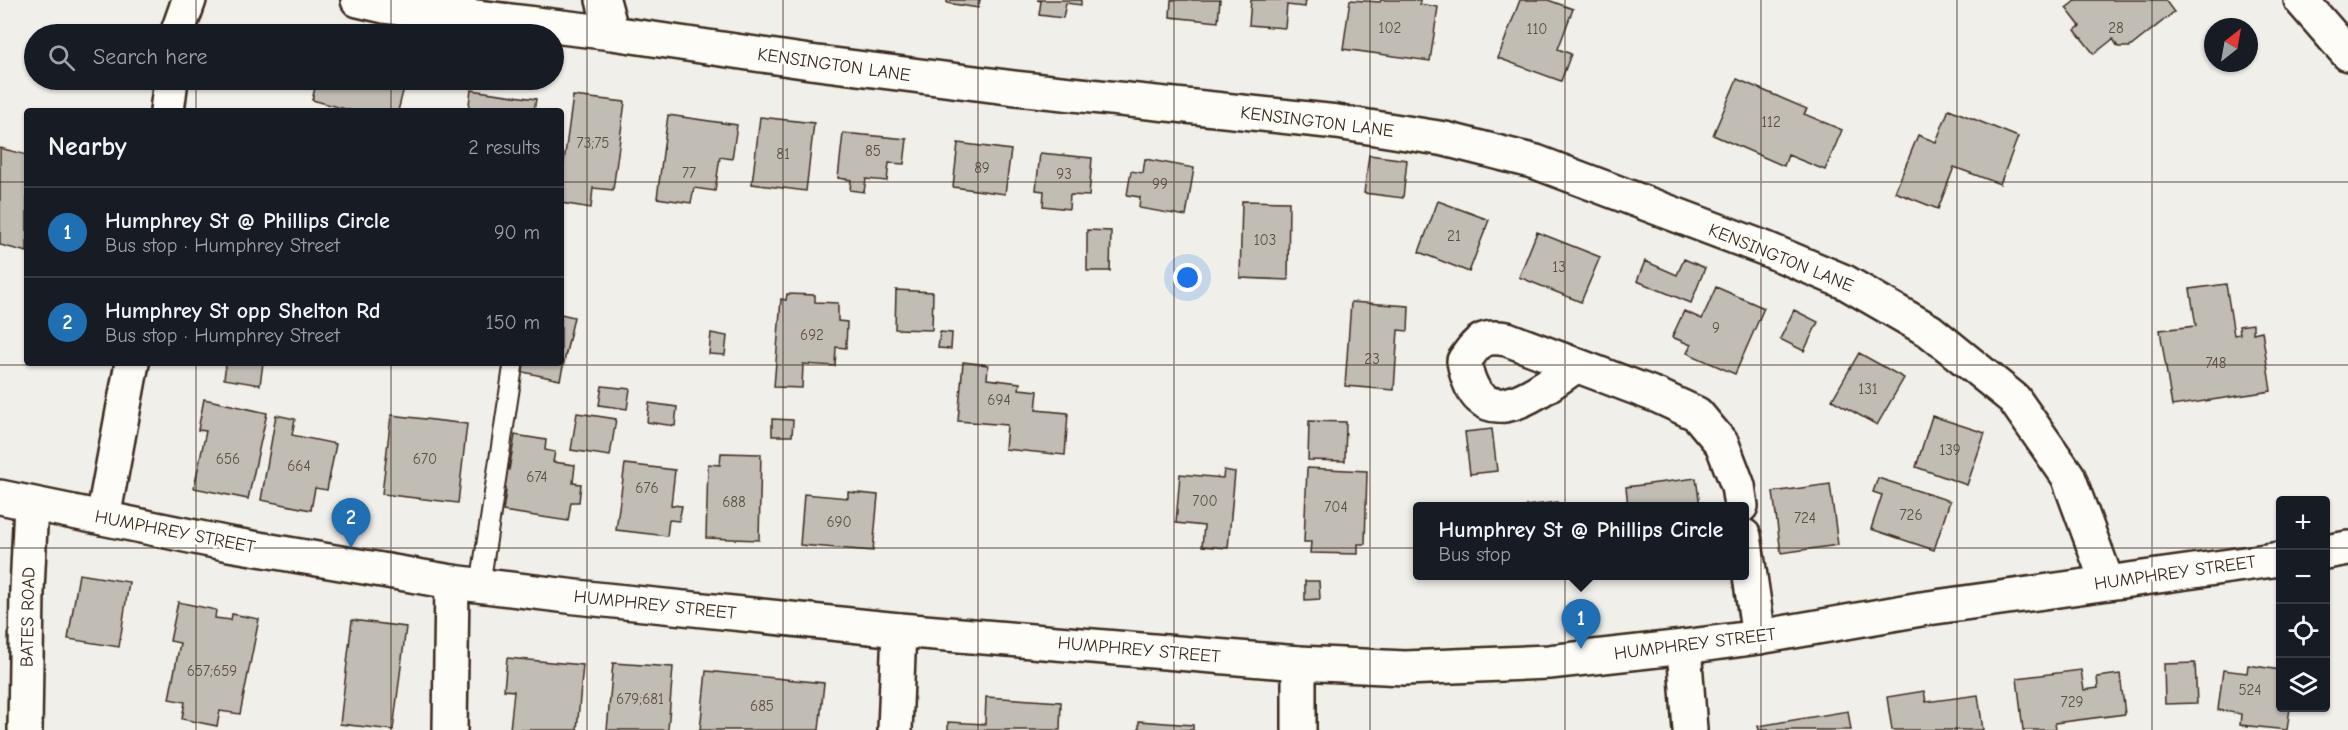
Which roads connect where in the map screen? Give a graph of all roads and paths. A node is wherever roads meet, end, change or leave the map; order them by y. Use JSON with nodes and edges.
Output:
{"nodes":[{"id":1,"x":189,"y":0,"type":"edge"},
{"id":2,"x":358,"y":0,"type":"edge"},
{"id":3,"x":603,"y":0,"type":"edge"},
{"id":4,"x":2301,"y":0,"type":"edge"},
{"id":5,"x":181,"y":24,"type":"edge"},
{"id":6,"x":536,"y":24,"type":"edge"},
{"id":7,"x":564,"y":27,"type":"edge"},
{"id":8,"x":612,"y":33,"type":"junction"},
{"id":9,"x":2348,"y":54,"type":"edge"},
{"id":10,"x":169,"y":90,"type":"edge"},
{"id":11,"x":166,"y":108,"type":"edge"},
{"id":12,"x":131,"y":366,"type":"edge"},
{"id":13,"x":1575,"y":366,"type":"dead end"},
{"id":14,"x":513,"y":367,"type":"dead end"},
{"id":15,"x":16,"y":501,"type":"edge"},
{"id":16,"x":1740,"y":502,"type":"edge"},
{"id":17,"x":103,"y":518,"type":"junction"},
{"id":18,"x":2348,"y":548,"type":"edge"},
{"id":19,"x":2330,"y":551,"type":"edge"},
{"id":20,"x":2276,"y":560,"type":"edge"},
{"id":21,"x":1749,"y":570,"type":"edge"},
{"id":22,"x":2107,"y":582,"type":"junction"},
{"id":23,"x":466,"y":584,"type":"junction"},
{"id":24,"x":898,"y":630,"type":"junction"},
{"id":25,"x":1759,"y":637,"type":"junction"},
{"id":26,"x":1684,"y":647,"type":"junction"},
{"id":27,"x":1299,"y":663,"type":"junction"},
{"id":28,"x":26,"y":730,"type":"edge"},
{"id":29,"x":450,"y":730,"type":"edge"},
{"id":30,"x":895,"y":730,"type":"edge"},
{"id":31,"x":1299,"y":730,"type":"edge"},
{"id":32,"x":1690,"y":730,"type":"edge"}],
"edges":[{"from":1,"to":5,"type":"street"},
{"from":2,"to":6,"type":"street","name":"KENSINGTON LANE"},
{"from":3,"to":8,"type":"street"},
{"from":4,"to":9,"type":"street"},
{"from":7,"to":8,"type":"street","name":"KENSINGTON LANE"},
{"from":8,"to":22,"type":"street","name":"KENSINGTON LANE"},
{"from":10,"to":11,"type":"street"},
{"from":12,"to":17,"type":"street"},
{"from":13,"to":16,"type":"street"},
{"from":14,"to":23,"type":"lane"},
{"from":15,"to":17,"type":"street","name":"HUMPHREY STREET"},
{"from":15,"to":28,"type":"street","name":"BATES ROAD"},
{"from":17,"to":23,"type":"street","name":"HUMPHREY STREET"},
{"from":18,"to":19,"type":"street"},
{"from":20,"to":22,"type":"street","name":"HUMPHREY STREET"},
{"from":21,"to":25,"type":"street"},
{"from":22,"to":25,"type":"street","name":"HUMPHREY STREET"},
{"from":23,"to":24,"type":"street","name":"HUMPHREY STREET"},
{"from":23,"to":29,"type":"street"},
{"from":24,"to":27,"type":"street","name":"HUMPHREY STREET"},
{"from":24,"to":30,"type":"street"},
{"from":25,"to":26,"type":"street","name":"HUMPHREY STREET"},
{"from":26,"to":27,"type":"street","name":"HUMPHREY STREET"},
{"from":26,"to":32,"type":"street"},
{"from":27,"to":31,"type":"street"}]}
